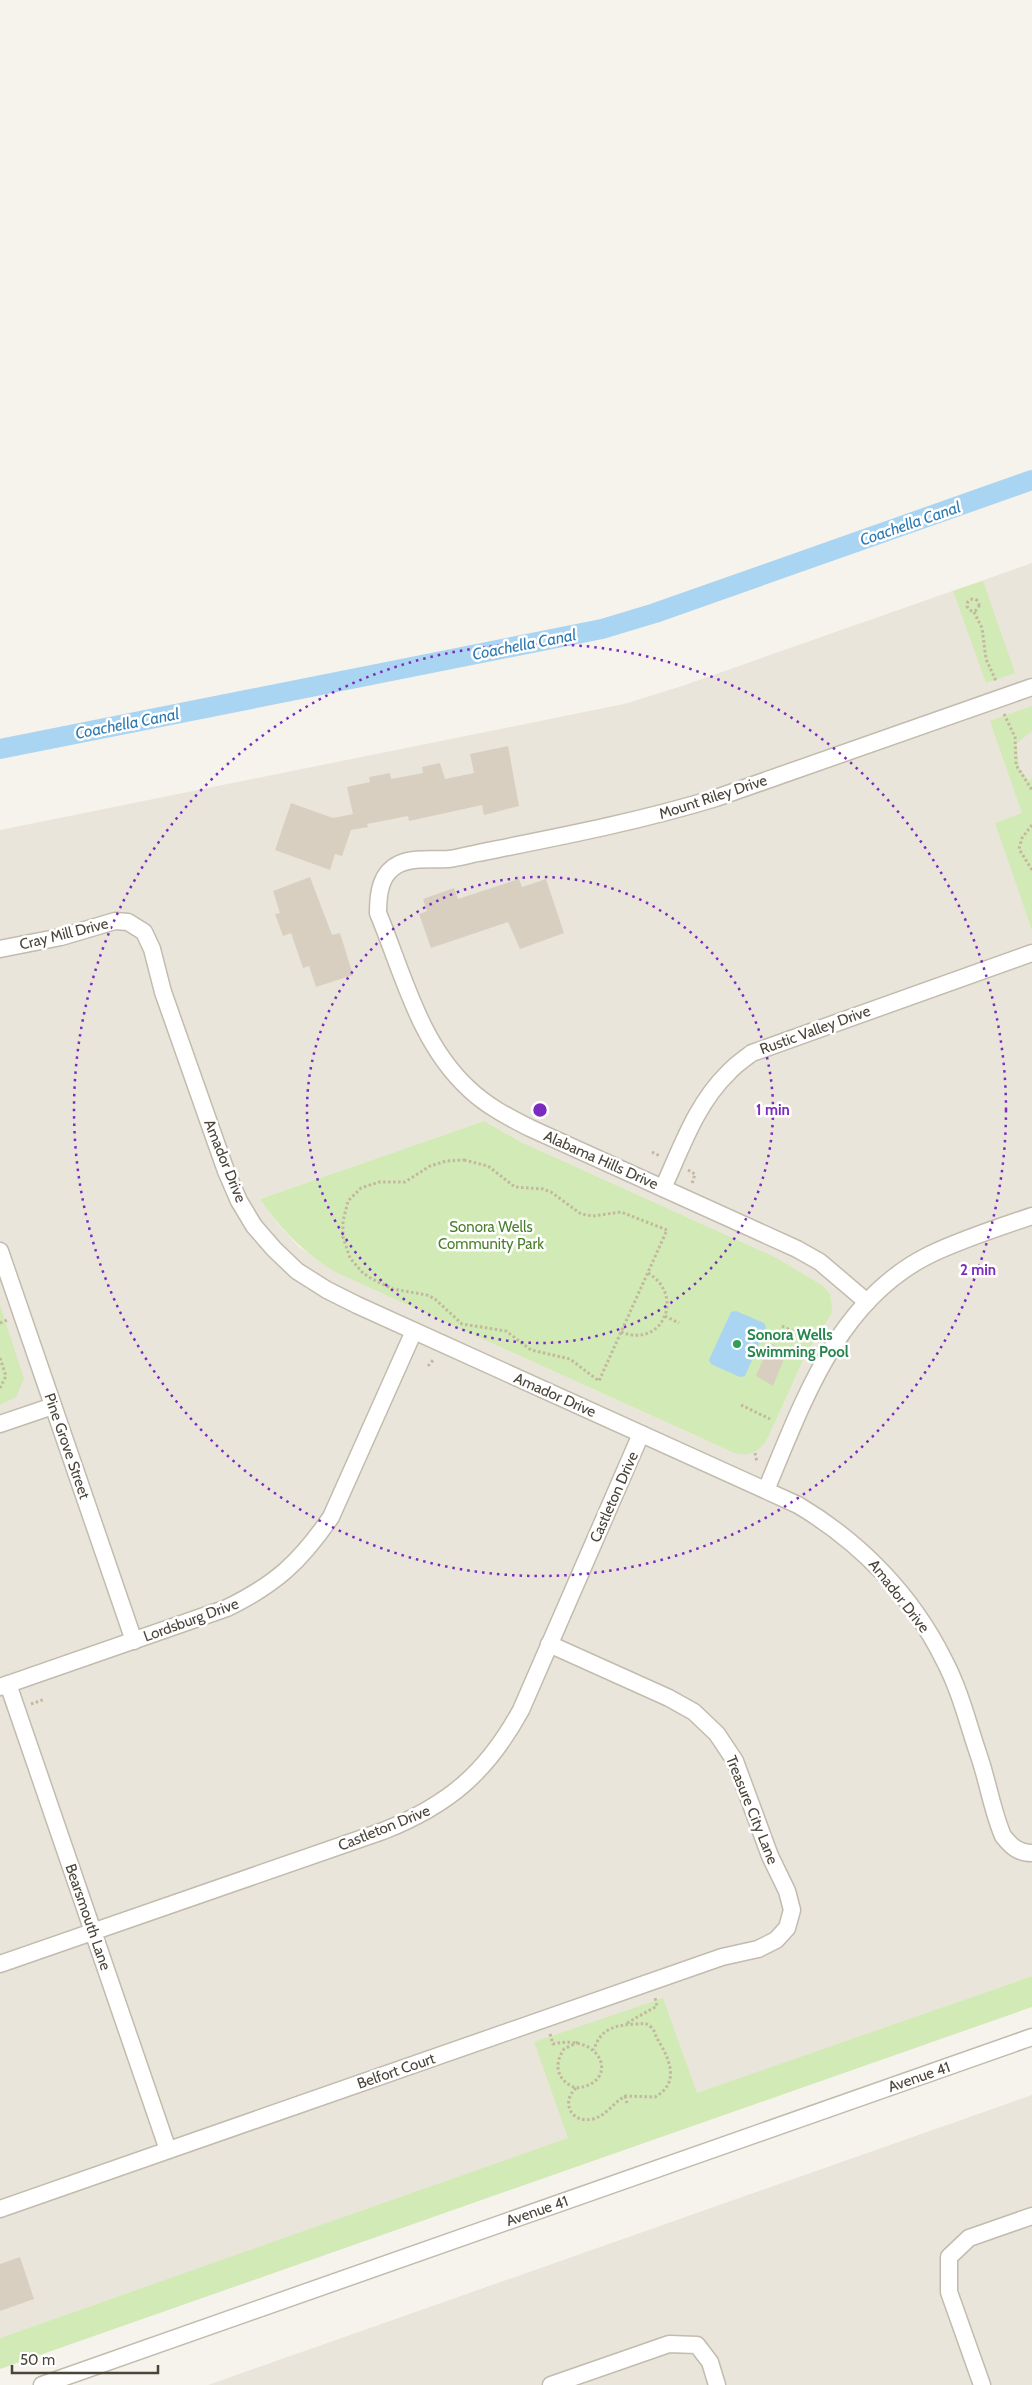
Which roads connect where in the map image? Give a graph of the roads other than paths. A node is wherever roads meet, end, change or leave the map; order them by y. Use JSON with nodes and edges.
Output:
{"nodes":[{"id":1,"x":1032,"y":687,"type":"edge"},
{"id":2,"x":387,"y":873,"type":"joint"},
{"id":3,"x":128,"y":922,"type":"joint"},
{"id":4,"x":0,"y":949,"type":"edge"},
{"id":5,"x":1032,"y":952,"type":"edge"},
{"id":6,"x":663,"y":1188,"type":"junction"},
{"id":7,"x":1032,"y":1216,"type":"edge"},
{"id":8,"x":0,"y":1251,"type":"edge"},
{"id":9,"x":867,"y":1302,"type":"junction"},
{"id":10,"x":414,"y":1331,"type":"junction"},
{"id":11,"x":53,"y":1406,"type":"junction"},
{"id":12,"x":0,"y":1424,"type":"edge"},
{"id":13,"x":641,"y":1434,"type":"junction"},
{"id":14,"x":766,"y":1490,"type":"junction"},
{"id":15,"x":134,"y":1640,"type":"junction"},
{"id":16,"x":549,"y":1644,"type":"junction"},
{"id":17,"x":4,"y":1685,"type":"edge"},
{"id":18,"x":1032,"y":1853,"type":"edge"},
{"id":19,"x":787,"y":1928,"type":"joint"},
{"id":20,"x":93,"y":1932,"type":"junction"},
{"id":21,"x":0,"y":1964,"type":"edge"},
{"id":22,"x":1032,"y":2037,"type":"edge"},
{"id":23,"x":168,"y":2150,"type":"junction"},
{"id":24,"x":0,"y":2209,"type":"edge"},
{"id":25,"x":1032,"y":2216,"type":"edge"},
{"id":26,"x":42,"y":2385,"type":"edge"},
{"id":27,"x":551,"y":2385,"type":"edge"},
{"id":28,"x":717,"y":2385,"type":"edge"},
{"id":29,"x":982,"y":2385,"type":"edge"}],
"edges":[{"from":1,"to":2,"type":"street","name":"Mount Riley Drive"},
{"from":2,"to":6,"type":"street","name":"Alabama Hills Drive"},
{"from":3,"to":4,"type":"street","name":"Cray Mill Drive"},
{"from":3,"to":10,"type":"street","name":"Amador Drive"},
{"from":5,"to":6,"type":"street","name":"Rustic Valley Drive"},
{"from":6,"to":9,"type":"street","name":"Alabama Hills Drive"},
{"from":7,"to":9,"type":"street"},
{"from":8,"to":11,"type":"street","name":"Pine Grove Street"},
{"from":9,"to":14,"type":"street"},
{"from":10,"to":13,"type":"street","name":"Amador Drive"},
{"from":10,"to":15,"type":"street","name":"Lordsburg Drive"},
{"from":11,"to":12,"type":"street"},
{"from":11,"to":15,"type":"street","name":"Pine Grove Street"},
{"from":13,"to":14,"type":"street","name":"Amador Drive"},
{"from":13,"to":16,"type":"street","name":"Castleton Drive"},
{"from":14,"to":18,"type":"street","name":"Amador Drive"},
{"from":15,"to":17,"type":"street","name":"Lordsburg Drive"},
{"from":16,"to":19,"type":"street","name":"Treasure City Lane"},
{"from":16,"to":20,"type":"street","name":"Castleton Drive"},
{"from":17,"to":20,"type":"street","name":"Bearsmouth Lane"},
{"from":19,"to":23,"type":"street","name":"Belfort Court"},
{"from":20,"to":21,"type":"street","name":"Castleton Drive"},
{"from":20,"to":23,"type":"street","name":"Bearsmouth Lane"},
{"from":22,"to":26,"type":"street","name":"Avenue 41"},
{"from":23,"to":24,"type":"street","name":"Belfort Court"},
{"from":25,"to":29,"type":"street"},
{"from":27,"to":28,"type":"street"}]}
